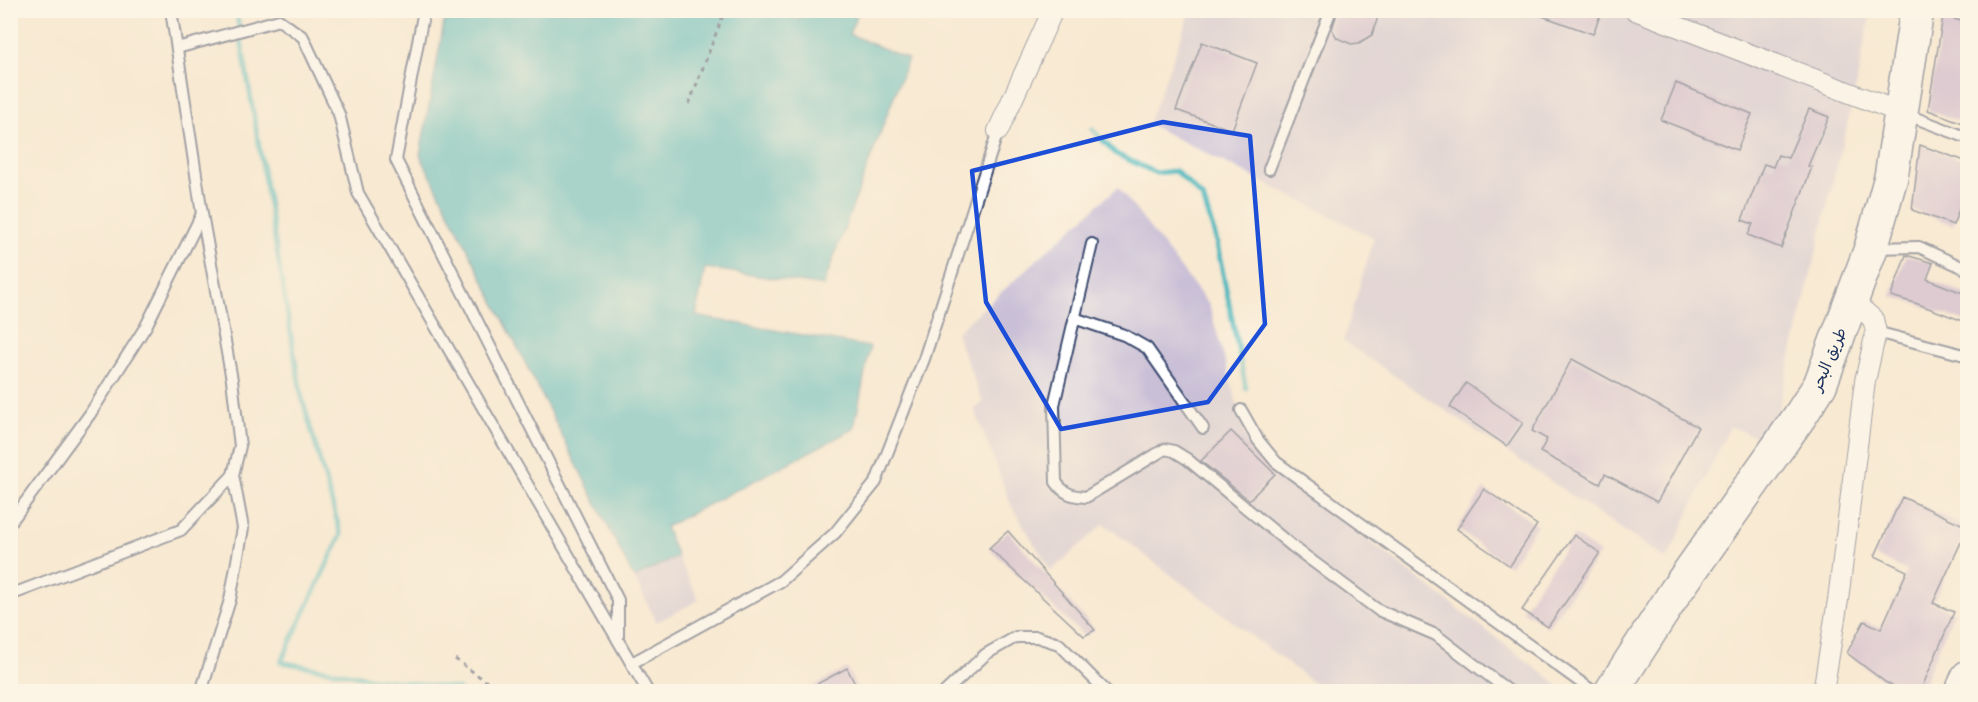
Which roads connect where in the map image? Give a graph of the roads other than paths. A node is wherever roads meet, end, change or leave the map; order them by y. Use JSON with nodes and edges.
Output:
{"nodes":[{"id":1,"x":171,"y":10,"type":"edge"},
{"id":2,"x":424,"y":10,"type":"edge"},
{"id":3,"x":1053,"y":10,"type":"edge"},
{"id":4,"x":1331,"y":10,"type":"edge"},
{"id":5,"x":1635,"y":10,"type":"edge"},
{"id":6,"x":1917,"y":10,"type":"edge"},
{"id":7,"x":177,"y":48,"type":"junction"},
{"id":8,"x":1902,"y":113,"type":"junction"},
{"id":9,"x":998,"y":131,"type":"joint"},
{"id":10,"x":1968,"y":138,"type":"edge"},
{"id":11,"x":1269,"y":169,"type":"dead end"},
{"id":12,"x":202,"y":214,"type":"junction"},
{"id":13,"x":1092,"y":244,"type":"dead end"},
{"id":14,"x":1871,"y":248,"type":"junction"},
{"id":15,"x":1968,"y":270,"type":"edge"},
{"id":16,"x":1851,"y":300,"type":"junction"},
{"id":17,"x":1074,"y":318,"type":"junction"},
{"id":18,"x":1876,"y":332,"type":"junction"},
{"id":19,"x":1968,"y":356,"type":"edge"},
{"id":20,"x":1241,"y":410,"type":"dead end"},
{"id":21,"x":1203,"y":428,"type":"dead end"},
{"id":22,"x":233,"y":475,"type":"junction"},
{"id":23,"x":10,"y":523,"type":"edge"},
{"id":24,"x":10,"y":595,"type":"edge"},
{"id":25,"x":618,"y":641,"type":"junction"},
{"id":26,"x":632,"y":663,"type":"junction"},
{"id":27,"x":1968,"y":677,"type":"edge"},
{"id":28,"x":201,"y":692,"type":"edge"},
{"id":29,"x":648,"y":692,"type":"edge"},
{"id":30,"x":945,"y":692,"type":"edge"},
{"id":31,"x":1107,"y":692,"type":"edge"},
{"id":32,"x":1510,"y":692,"type":"edge"},
{"id":33,"x":1594,"y":692,"type":"edge"},
{"id":34,"x":1611,"y":692,"type":"edge"},
{"id":35,"x":1823,"y":692,"type":"edge"},
{"id":36,"x":1961,"y":692,"type":"edge"}],
"edges":[{"from":1,"to":7,"type":"lane"},
{"from":2,"to":25,"type":"lane"},
{"from":3,"to":9,"type":"street"},
{"from":4,"to":11,"type":"lane"},
{"from":5,"to":8,"type":"street"},
{"from":6,"to":8,"type":"highway","name":"طريق البحر"},
{"from":7,"to":12,"type":"lane"},
{"from":7,"to":25,"type":"lane"},
{"from":8,"to":10,"type":"lane"},
{"from":8,"to":14,"type":"highway","name":"طريق البحر"},
{"from":9,"to":26,"type":"lane"},
{"from":12,"to":22,"type":"lane"},
{"from":12,"to":23,"type":"lane"},
{"from":13,"to":17,"type":"lane"},
{"from":14,"to":15,"type":"lane"},
{"from":14,"to":16,"type":"highway","name":"طريق البحر"},
{"from":16,"to":18,"type":"street"},
{"from":16,"to":34,"type":"highway","name":"طريق البحر"},
{"from":17,"to":21,"type":"lane"},
{"from":17,"to":32,"type":"lane"},
{"from":18,"to":19,"type":"lane"},
{"from":18,"to":35,"type":"street"},
{"from":20,"to":33,"type":"lane"},
{"from":22,"to":24,"type":"lane"},
{"from":22,"to":28,"type":"lane"},
{"from":25,"to":26,"type":"lane"},
{"from":26,"to":29,"type":"lane"},
{"from":27,"to":36,"type":"highway"},
{"from":30,"to":31,"type":"lane"}]}
